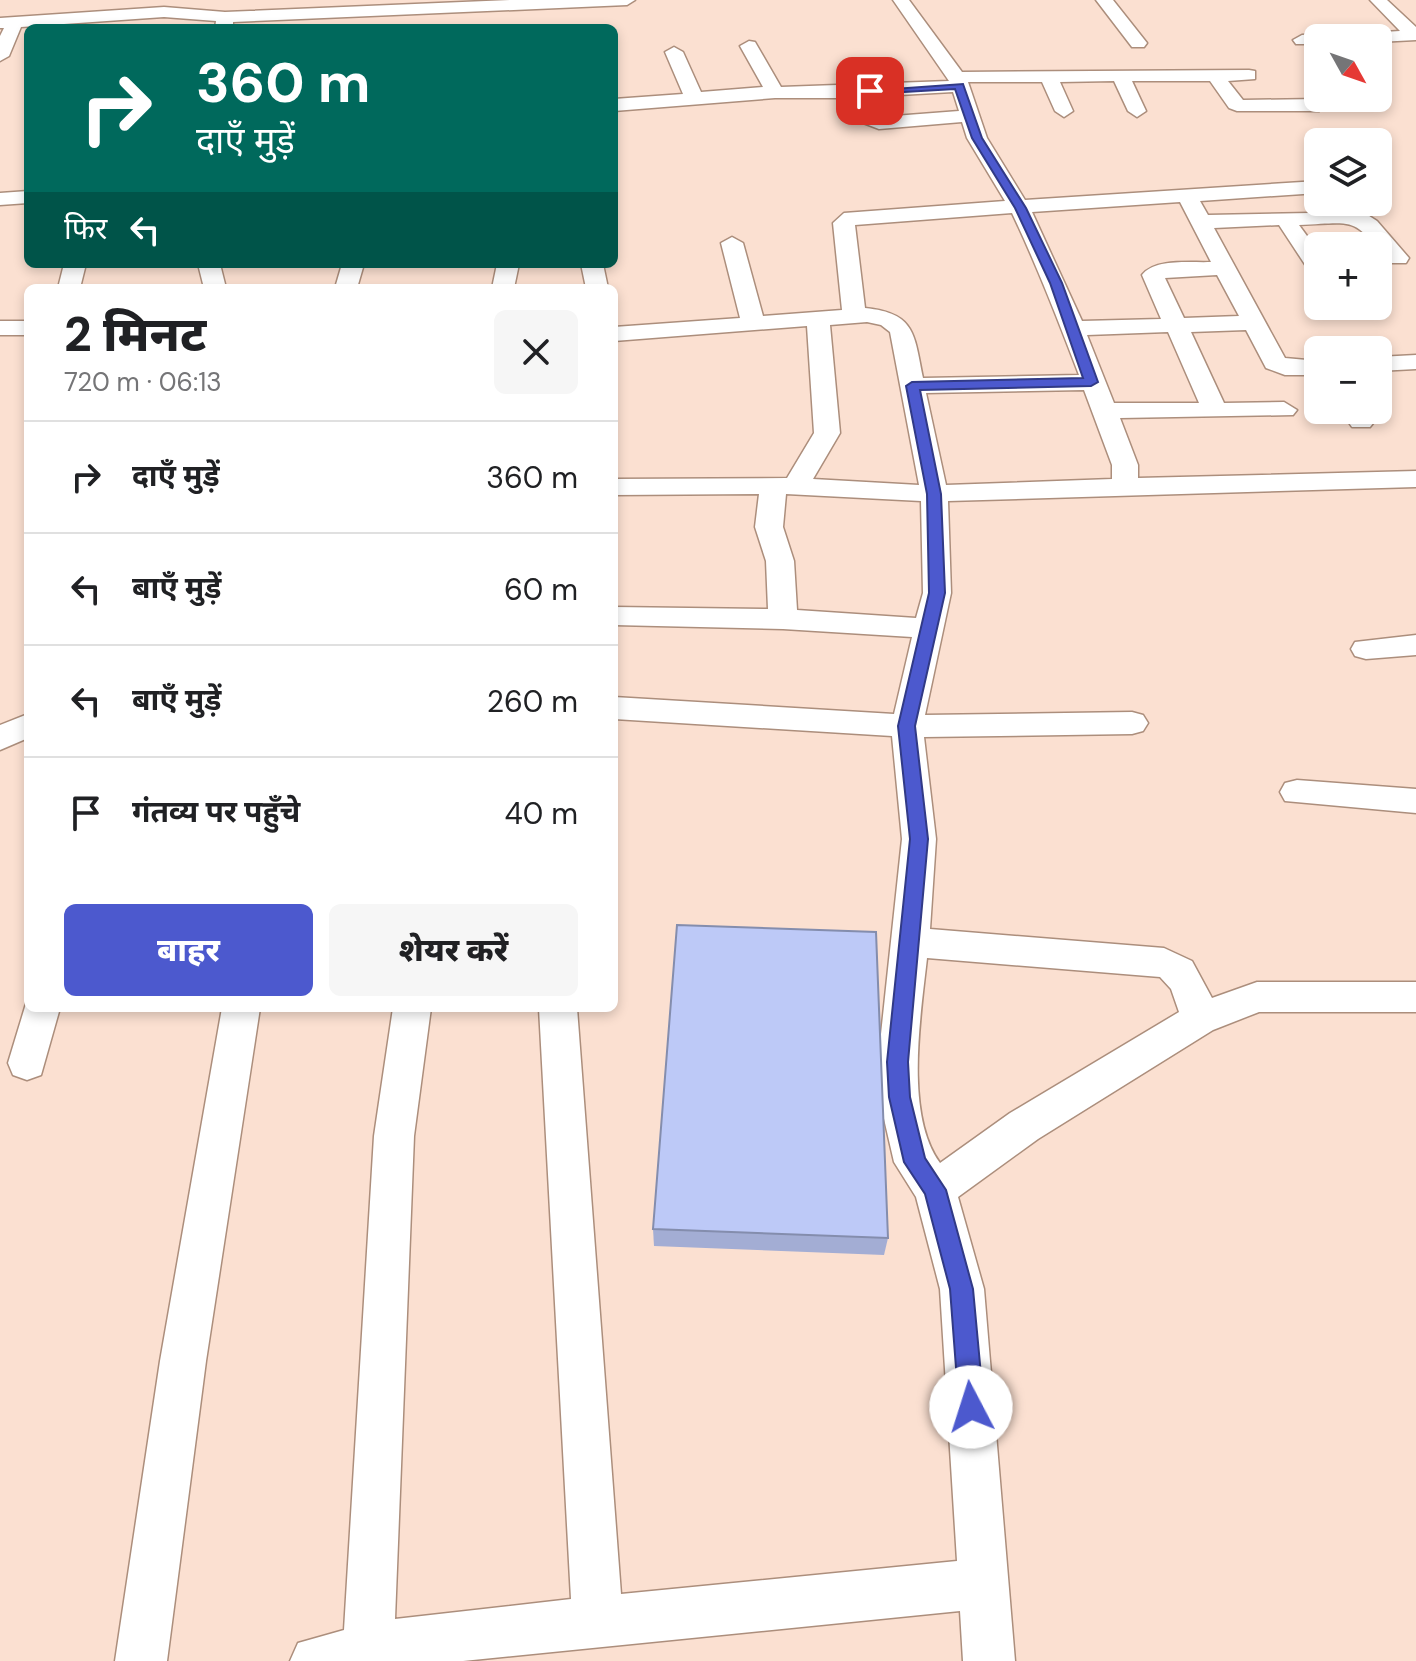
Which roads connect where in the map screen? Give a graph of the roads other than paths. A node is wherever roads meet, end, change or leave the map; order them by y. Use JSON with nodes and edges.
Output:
{"nodes":[{"id":1,"x":627,"y":0,"type":"edge"},
{"id":2,"x":901,"y":0,"type":"edge"},
{"id":3,"x":1104,"y":0,"type":"edge"},
{"id":4,"x":1378,"y":0,"type":"edge"},
{"id":5,"x":447,"y":4,"type":"edge"},
{"id":6,"x":526,"y":4,"type":"junction"},
{"id":7,"x":360,"y":11,"type":"junction"},
{"id":8,"x":226,"y":15,"type":"edge"},
{"id":9,"x":8,"y":22,"type":"edge"},
{"id":10,"x":89,"y":23,"type":"edge"},
{"id":11,"x":365,"y":24,"type":"edge"},
{"id":12,"x":520,"y":24,"type":"edge"},
{"id":13,"x":1392,"y":36,"type":"edge"},
{"id":14,"x":1138,"y":43,"type":"dead end"},
{"id":15,"x":749,"y":46,"type":"dead end"},
{"id":16,"x":674,"y":52,"type":"dead end"},
{"id":17,"x":0,"y":56,"type":"edge"},
{"id":18,"x":1249,"y":75,"type":"dead end"},
{"id":19,"x":1216,"y":76,"type":"junction"},
{"id":20,"x":1049,"y":78,"type":"junction"},
{"id":21,"x":1121,"y":78,"type":"junction"},
{"id":22,"x":958,"y":81,"type":"junction"},
{"id":23,"x":775,"y":92,"type":"junction"},
{"id":24,"x":852,"y":92,"type":"junction"},
{"id":25,"x":694,"y":98,"type":"junction"},
{"id":26,"x":619,"y":105,"type":"edge"},
{"id":27,"x":1304,"y":105,"type":"edge"},
{"id":28,"x":1064,"y":111,"type":"dead end"},
{"id":29,"x":1137,"y":111,"type":"dead end"},
{"id":30,"x":967,"y":116,"type":"junction"},
{"id":31,"x":1304,"y":188,"type":"edge"},
{"id":32,"x":1187,"y":196,"type":"junction"},
{"id":33,"x":24,"y":197,"type":"edge"},
{"id":34,"x":0,"y":199,"type":"edge"},
{"id":35,"x":1020,"y":208,"type":"junction"},
{"id":36,"x":1284,"y":218,"type":"junction"},
{"id":37,"x":1201,"y":222,"type":"junction"},
{"id":38,"x":732,"y":243,"type":"dead end"},
{"id":39,"x":1304,"y":247,"type":"edge"},
{"id":40,"x":1398,"y":258,"type":"dead end"},
{"id":41,"x":1225,"y":268,"type":"junction"},
{"id":42,"x":854,"y":316,"type":"junction"},
{"id":43,"x":818,"y":318,"type":"junction"},
{"id":44,"x":753,"y":323,"type":"junction"},
{"id":45,"x":1255,"y":323,"type":"junction"},
{"id":46,"x":1174,"y":324,"type":"junction"},
{"id":47,"x":0,"y":328,"type":"edge"},
{"id":48,"x":24,"y":328,"type":"edge"},
{"id":49,"x":1070,"y":328,"type":"junction"},
{"id":50,"x":618,"y":334,"type":"edge"},
{"id":51,"x":1304,"y":368,"type":"edge"},
{"id":52,"x":1091,"y":382,"type":"junction"},
{"id":53,"x":912,"y":386,"type":"junction"},
{"id":54,"x":1215,"y":410,"type":"junction"},
{"id":55,"x":1284,"y":410,"type":"dead end"},
{"id":56,"x":1103,"y":411,"type":"junction"},
{"id":57,"x":1415,"y":481,"type":"edge"},
{"id":58,"x":784,"y":486,"type":"junction"},
{"id":59,"x":1125,"y":486,"type":"junction"},
{"id":60,"x":618,"y":487,"type":"edge"},
{"id":61,"x":934,"y":494,"type":"junction"},
{"id":62,"x":618,"y":616,"type":"edge"},
{"id":63,"x":783,"y":619,"type":"junction"},
{"id":64,"x":929,"y":629,"type":"junction"},
{"id":65,"x":1416,"y":645,"type":"edge"},
{"id":66,"x":1366,"y":649,"type":"dead end"},
{"id":67,"x":618,"y":708,"type":"edge"},
{"id":68,"x":1132,"y":723,"type":"dead end"},
{"id":69,"x":907,"y":726,"type":"junction"},
{"id":70,"x":24,"y":727,"type":"edge"},
{"id":71,"x":0,"y":739,"type":"edge"},
{"id":72,"x":1297,"y":792,"type":"dead end"},
{"id":73,"x":1416,"y":801,"type":"edge"},
{"id":74,"x":911,"y":942,"type":"junction"},
{"id":75,"x":1416,"y":997,"type":"edge"},
{"id":76,"x":40,"y":1012,"type":"edge"},
{"id":77,"x":240,"y":1012,"type":"edge"},
{"id":78,"x":411,"y":1012,"type":"edge"},
{"id":79,"x":558,"y":1012,"type":"edge"},
{"id":80,"x":1200,"y":1019,"type":"junction"},
{"id":81,"x":27,"y":1063,"type":"dead end"},
{"id":82,"x":935,"y":1190,"type":"junction"},
{"id":83,"x":986,"y":1583,"type":"junction"},
{"id":84,"x":598,"y":1622,"type":"junction"},
{"id":85,"x":368,"y":1651,"type":"junction"},
{"id":86,"x":141,"y":1661,"type":"edge"},
{"id":87,"x":316,"y":1661,"type":"edge"},
{"id":88,"x":989,"y":1661,"type":"edge"}],
"edges":[{"from":1,"to":6,"type":"street"},
{"from":2,"to":22,"type":"street"},
{"from":3,"to":14,"type":"street"},
{"from":4,"to":13,"type":"street"},
{"from":5,"to":6,"type":"street"},
{"from":5,"to":7,"type":"street"},
{"from":6,"to":12,"type":"street"},
{"from":7,"to":8,"type":"street"},
{"from":7,"to":11,"type":"street"},
{"from":8,"to":10,"type":"street"},
{"from":9,"to":10,"type":"street"},
{"from":9,"to":17,"type":"street"},
{"from":15,"to":23,"type":"street"},
{"from":16,"to":25,"type":"street"},
{"from":18,"to":19,"type":"street"},
{"from":19,"to":21,"type":"street"},
{"from":19,"to":27,"type":"street"},
{"from":20,"to":21,"type":"street"},
{"from":20,"to":22,"type":"street"},
{"from":20,"to":28,"type":"street"},
{"from":21,"to":29,"type":"street"},
{"from":22,"to":24,"type":"street"},
{"from":22,"to":30,"type":"street"},
{"from":23,"to":24,"type":"street"},
{"from":23,"to":25,"type":"street"},
{"from":24,"to":30,"type":"street"},
{"from":25,"to":26,"type":"street"},
{"from":30,"to":35,"type":"street"},
{"from":31,"to":32,"type":"street"},
{"from":32,"to":35,"type":"street"},
{"from":32,"to":37,"type":"street"},
{"from":33,"to":34,"type":"street"},
{"from":35,"to":42,"type":"street"},
{"from":35,"to":49,"type":"street"},
{"from":36,"to":37,"type":"street"},
{"from":36,"to":39,"type":"street"},
{"from":36,"to":40,"type":"street"},
{"from":37,"to":41,"type":"street"},
{"from":38,"to":44,"type":"street"},
{"from":41,"to":45,"type":"street"},
{"from":41,"to":46,"type":"street"},
{"from":42,"to":43,"type":"street"},
{"from":42,"to":53,"type":"street"},
{"from":43,"to":44,"type":"street"},
{"from":43,"to":58,"type":"street"},
{"from":44,"to":50,"type":"street"},
{"from":45,"to":46,"type":"street"},
{"from":45,"to":51,"type":"street"},
{"from":46,"to":49,"type":"street"},
{"from":46,"to":54,"type":"street"},
{"from":47,"to":48,"type":"street"},
{"from":49,"to":52,"type":"street"},
{"from":52,"to":53,"type":"street"},
{"from":52,"to":56,"type":"street"},
{"from":53,"to":61,"type":"street"},
{"from":54,"to":55,"type":"street"},
{"from":54,"to":56,"type":"street"},
{"from":56,"to":59,"type":"street"},
{"from":57,"to":59,"type":"street"},
{"from":58,"to":60,"type":"street"},
{"from":58,"to":61,"type":"street"},
{"from":58,"to":63,"type":"street"},
{"from":59,"to":61,"type":"street"},
{"from":61,"to":64,"type":"street"},
{"from":62,"to":63,"type":"street"},
{"from":63,"to":64,"type":"street"},
{"from":64,"to":69,"type":"street"},
{"from":65,"to":66,"type":"street"},
{"from":67,"to":69,"type":"street"},
{"from":68,"to":69,"type":"street"},
{"from":69,"to":74,"type":"street"},
{"from":70,"to":71,"type":"street"},
{"from":72,"to":73,"type":"street"},
{"from":74,"to":80,"type":"street"},
{"from":74,"to":82,"type":"street"},
{"from":75,"to":80,"type":"street"},
{"from":76,"to":81,"type":"street"},
{"from":77,"to":86,"type":"street"},
{"from":78,"to":85,"type":"street"},
{"from":79,"to":84,"type":"street"},
{"from":80,"to":82,"type":"street"},
{"from":82,"to":83,"type":"street"},
{"from":83,"to":84,"type":"street"},
{"from":83,"to":88,"type":"street"},
{"from":84,"to":85,"type":"street"},
{"from":85,"to":87,"type":"street"}]}
